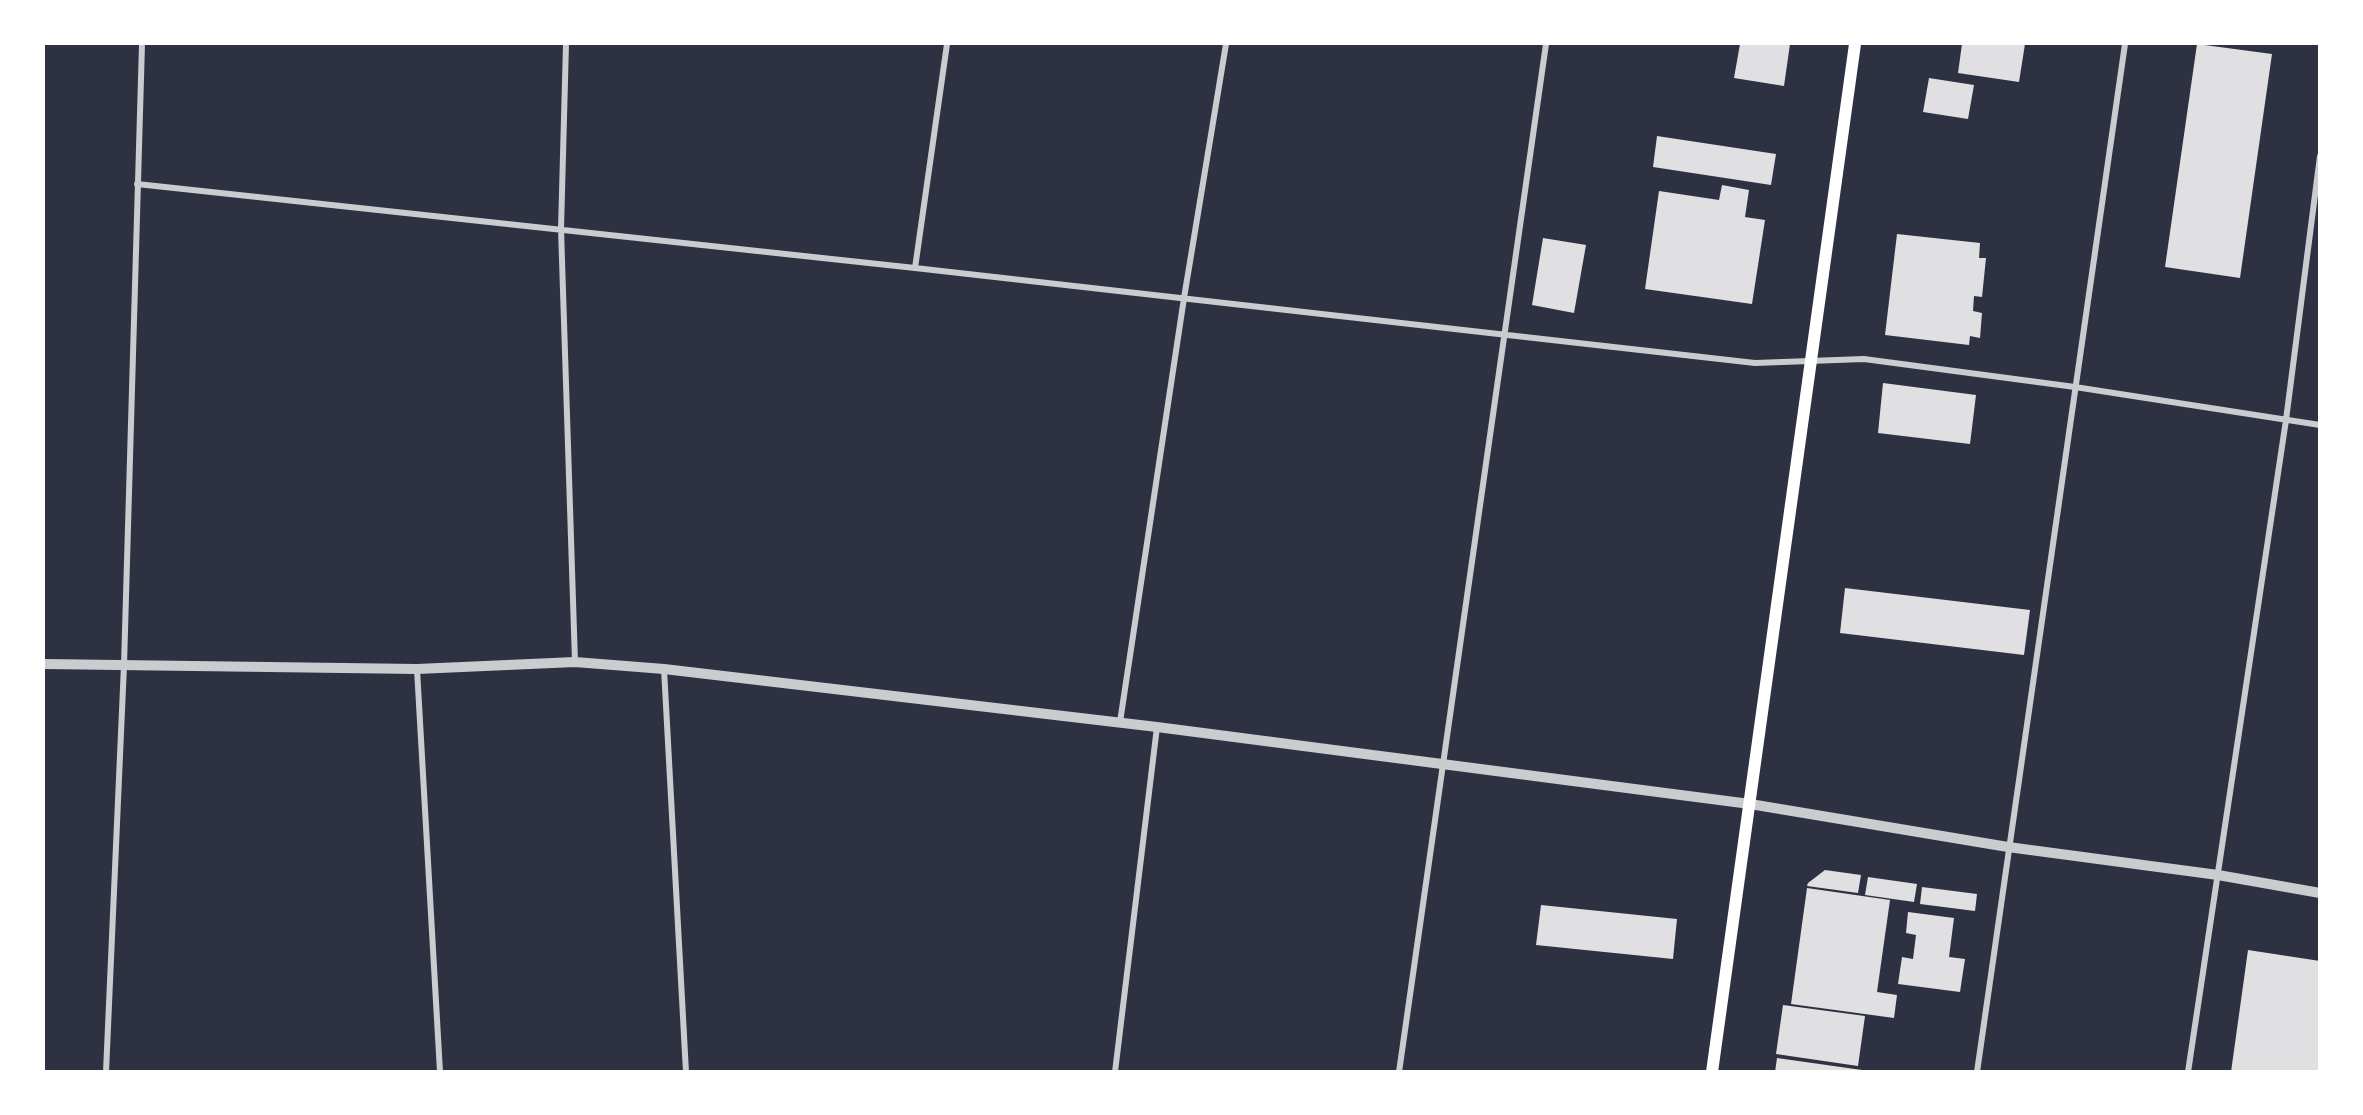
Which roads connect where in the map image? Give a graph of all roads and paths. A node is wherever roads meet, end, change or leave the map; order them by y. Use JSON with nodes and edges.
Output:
{"nodes":[{"id":1,"x":142,"y":44,"type":"edge"},
{"id":2,"x":566,"y":44,"type":"edge"},
{"id":3,"x":947,"y":44,"type":"edge"},
{"id":4,"x":1226,"y":44,"type":"edge"},
{"id":5,"x":1546,"y":44,"type":"edge"},
{"id":6,"x":1855,"y":44,"type":"edge"},
{"id":7,"x":2125,"y":44,"type":"edge"},
{"id":8,"x":2319,"y":156,"type":"edge"},
{"id":9,"x":137,"y":184,"type":"junction"},
{"id":10,"x":561,"y":229,"type":"junction"},
{"id":11,"x":915,"y":268,"type":"junction"},
{"id":12,"x":1184,"y":298,"type":"junction"},
{"id":13,"x":1504,"y":335,"type":"junction"},
{"id":14,"x":1810,"y":363,"type":"junction"},
{"id":15,"x":2075,"y":387,"type":"junction"},
{"id":16,"x":2286,"y":420,"type":"junction"},
{"id":17,"x":2319,"y":425,"type":"edge"},
{"id":18,"x":575,"y":662,"type":"junction"},
{"id":19,"x":44,"y":664,"type":"edge"},
{"id":20,"x":124,"y":665,"type":"junction"},
{"id":21,"x":417,"y":669,"type":"junction"},
{"id":22,"x":664,"y":669,"type":"junction"},
{"id":23,"x":1120,"y":722,"type":"junction"},
{"id":24,"x":1157,"y":727,"type":"junction"},
{"id":25,"x":1443,"y":763,"type":"junction"},
{"id":26,"x":1750,"y":804,"type":"junction"},
{"id":27,"x":2008,"y":847,"type":"junction"},
{"id":28,"x":2218,"y":875,"type":"junction"},
{"id":29,"x":2319,"y":893,"type":"edge"},
{"id":30,"x":106,"y":1071,"type":"edge"},
{"id":31,"x":440,"y":1071,"type":"edge"},
{"id":32,"x":686,"y":1071,"type":"edge"},
{"id":33,"x":1115,"y":1071,"type":"edge"},
{"id":34,"x":1399,"y":1071,"type":"edge"},
{"id":35,"x":1712,"y":1071,"type":"edge"},
{"id":36,"x":1977,"y":1071,"type":"edge"},
{"id":37,"x":2188,"y":1071,"type":"edge"}],
"edges":[{"from":1,"to":9,"type":"street"},
{"from":2,"to":10,"type":"street"},
{"from":3,"to":11,"type":"street"},
{"from":4,"to":12,"type":"street"},
{"from":5,"to":13,"type":"street"},
{"from":6,"to":14,"type":"main road"},
{"from":7,"to":15,"type":"street"},
{"from":8,"to":16,"type":"street"},
{"from":9,"to":10,"type":"street"},
{"from":9,"to":20,"type":"street"},
{"from":10,"to":11,"type":"street"},
{"from":10,"to":18,"type":"street"},
{"from":11,"to":12,"type":"street"},
{"from":12,"to":13,"type":"street"},
{"from":12,"to":23,"type":"street"},
{"from":13,"to":14,"type":"street"},
{"from":13,"to":25,"type":"street"},
{"from":14,"to":15,"type":"street"},
{"from":14,"to":26,"type":"main road"},
{"from":15,"to":16,"type":"street"},
{"from":15,"to":27,"type":"street"},
{"from":16,"to":17,"type":"street"},
{"from":16,"to":28,"type":"street"},
{"from":18,"to":21,"type":"street"},
{"from":18,"to":22,"type":"street"},
{"from":19,"to":20,"type":"street"},
{"from":20,"to":21,"type":"street"},
{"from":20,"to":30,"type":"street"},
{"from":21,"to":31,"type":"street"},
{"from":22,"to":23,"type":"street"},
{"from":22,"to":32,"type":"street"},
{"from":23,"to":24,"type":"street"},
{"from":24,"to":25,"type":"street"},
{"from":24,"to":33,"type":"street"},
{"from":25,"to":26,"type":"street"},
{"from":25,"to":34,"type":"street"},
{"from":26,"to":27,"type":"street"},
{"from":26,"to":35,"type":"main road"},
{"from":27,"to":28,"type":"street"},
{"from":27,"to":36,"type":"street"},
{"from":28,"to":29,"type":"street"},
{"from":28,"to":37,"type":"street"}]}
